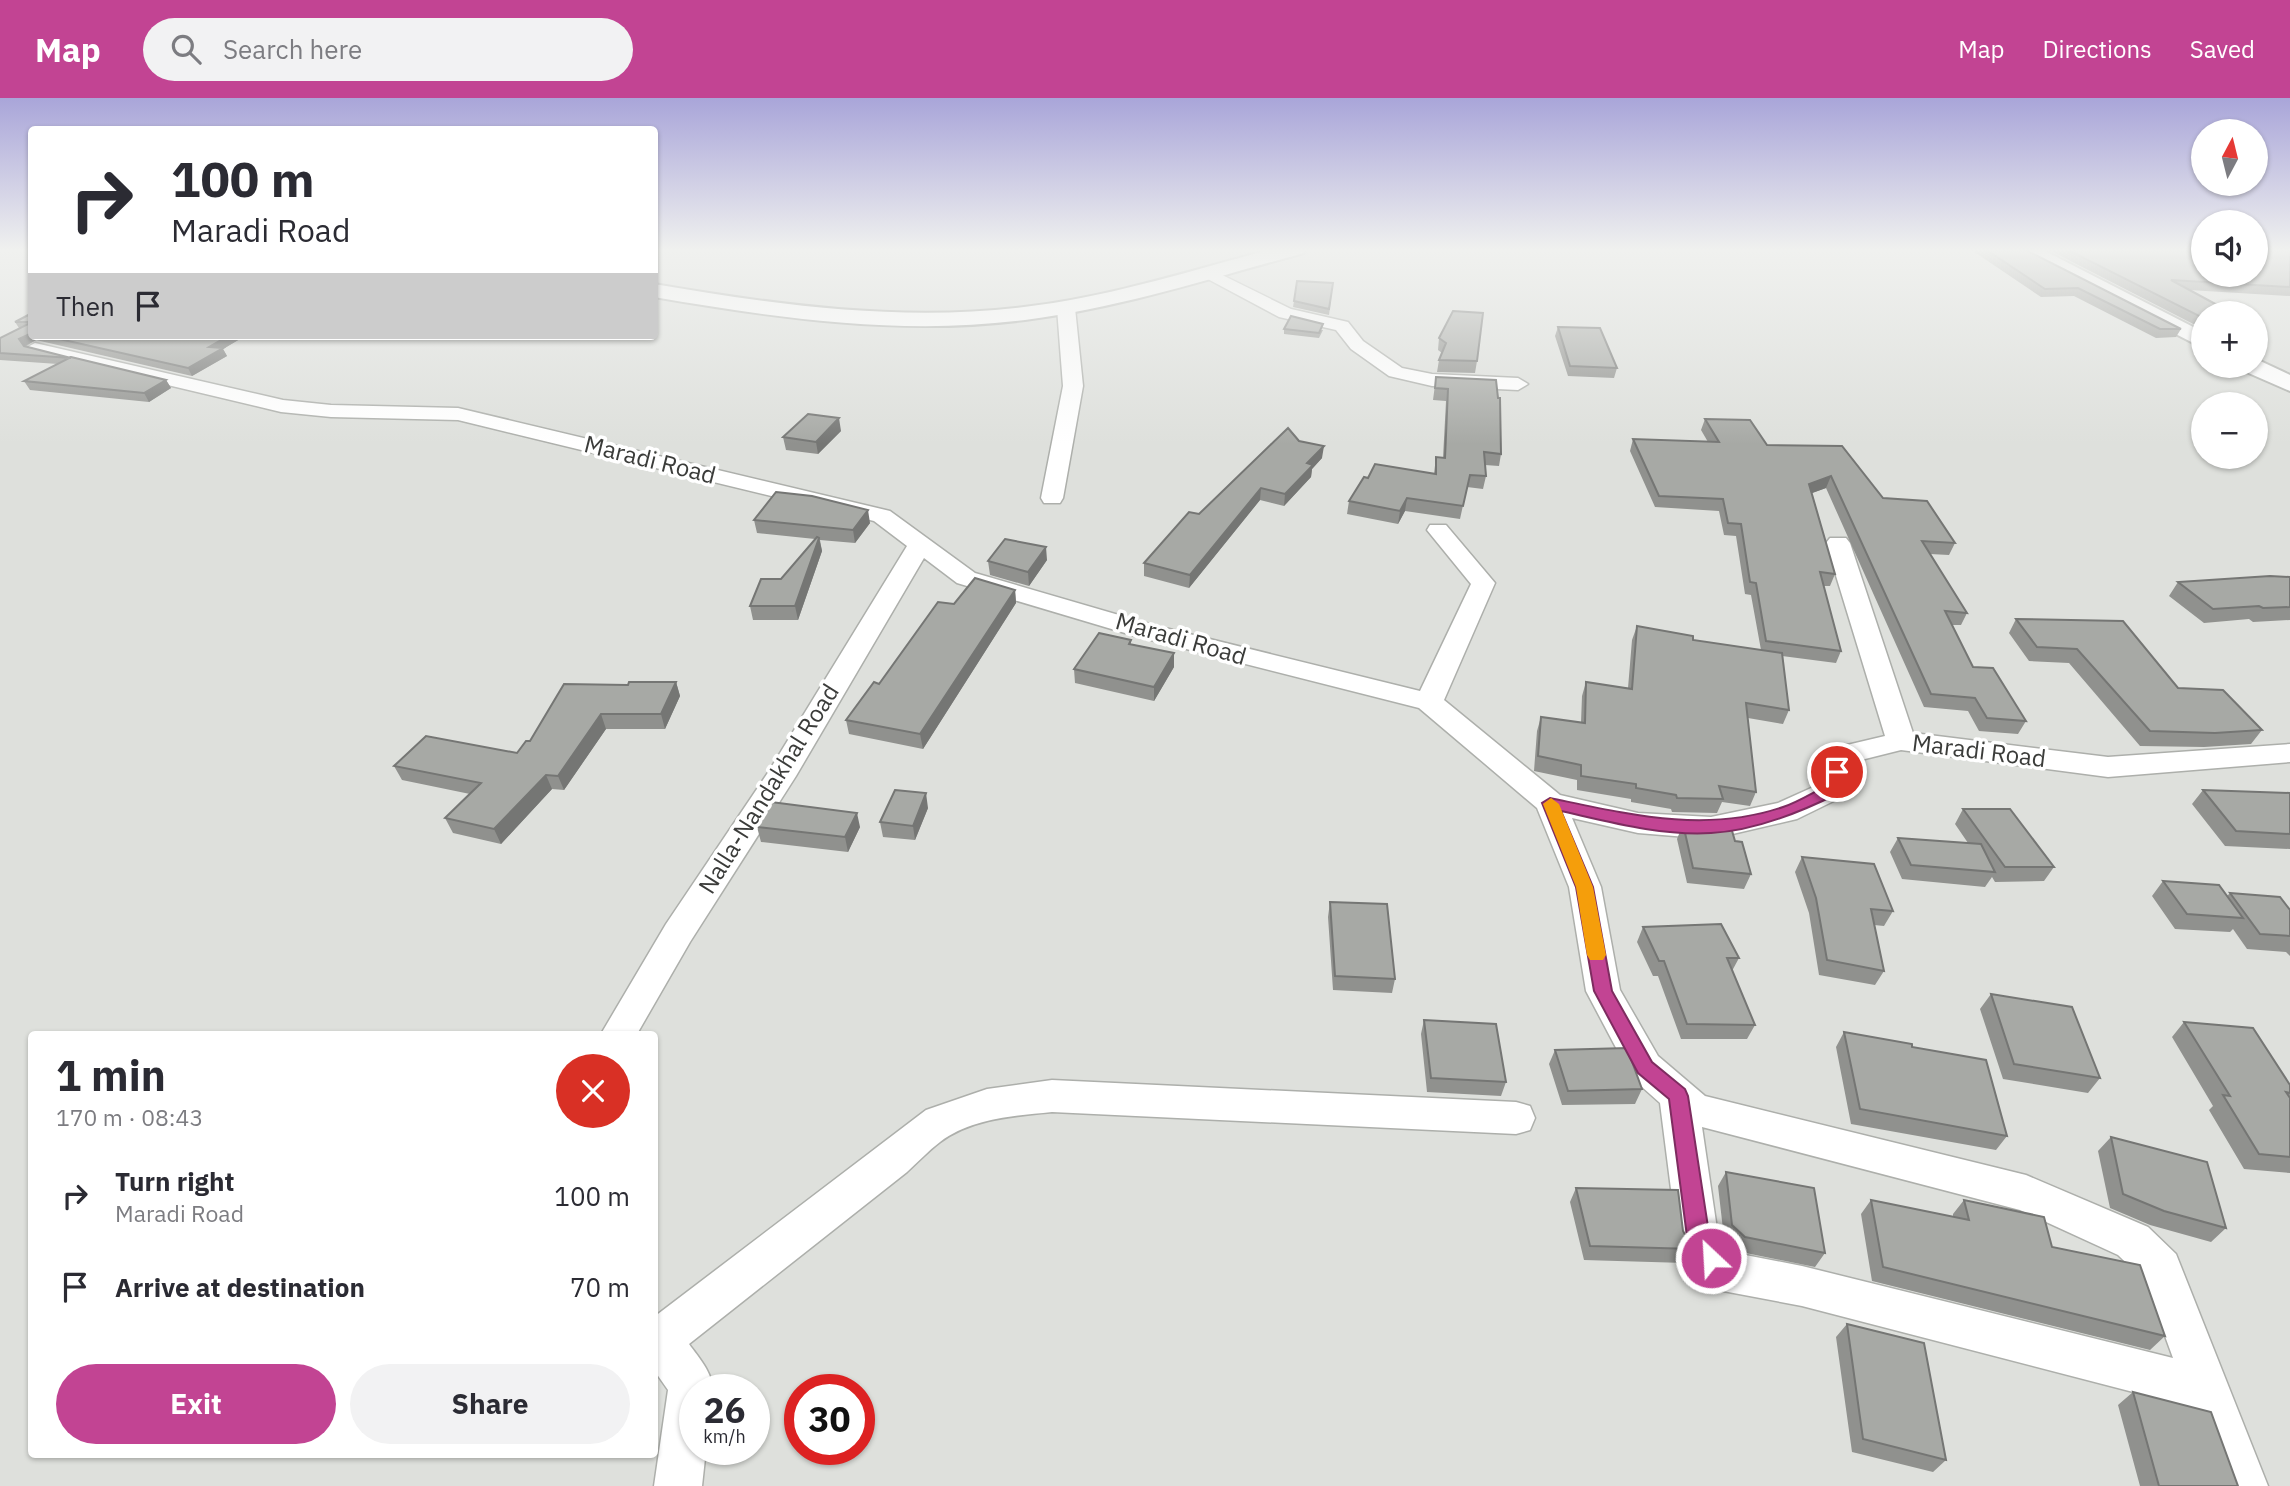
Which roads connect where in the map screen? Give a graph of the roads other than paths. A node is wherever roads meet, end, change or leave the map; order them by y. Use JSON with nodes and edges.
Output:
{"nodes":[{"id":1,"x":821,"y":314,"type":"edge"},
{"id":2,"x":1008,"y":314,"type":"edge"},
{"id":3,"x":1067,"y":314,"type":"edge"},
{"id":4,"x":1288,"y":314,"type":"edge"},
{"id":5,"x":2150,"y":314,"type":"edge"},
{"id":6,"x":2191,"y":335,"type":"edge"},
{"id":7,"x":35,"y":348,"type":"edge"},
{"id":8,"x":2268,"y":373,"type":"edge"},
{"id":9,"x":1518,"y":384,"type":"dead end"},
{"id":10,"x":2290,"y":384,"type":"edge"},
{"id":11,"x":1052,"y":498,"type":"dead end"},
{"id":12,"x":1438,"y":530,"type":"dead end"},
{"id":13,"x":1838,"y":543,"type":"dead end"},
{"id":14,"x":920,"y":544,"type":"junction"},
{"id":15,"x":1429,"y":702,"type":"junction"},
{"id":16,"x":1901,"y":741,"type":"junction"},
{"id":17,"x":2290,"y":753,"type":"edge"},
{"id":18,"x":1550,"y":803,"type":"junction"},
{"id":19,"x":621,"y":1031,"type":"edge"},
{"id":20,"x":1678,"y":1096,"type":"junction"},
{"id":21,"x":1516,"y":1118,"type":"dead end"},
{"id":22,"x":658,"y":1340,"type":"edge"},
{"id":23,"x":658,"y":1342,"type":"edge"},
{"id":24,"x":2208,"y":1390,"type":"junction"},
{"id":25,"x":678,"y":1486,"type":"edge"},
{"id":26,"x":2244,"y":1486,"type":"edge"}],
"edges":[{"from":1,"to":2,"type":"street"},
{"from":3,"to":11,"type":"street"},
{"from":4,"to":9,"type":"street"},
{"from":5,"to":6,"type":"street"},
{"from":7,"to":14,"type":"street","name":"Maradi Road"},
{"from":8,"to":10,"type":"street"},
{"from":12,"to":15,"type":"street"},
{"from":13,"to":16,"type":"street"},
{"from":14,"to":15,"type":"street","name":"Maradi Road"},
{"from":14,"to":19,"type":"street","name":"Nalla-Nandakhal Road"},
{"from":15,"to":18,"type":"street","name":"Maradi Road"},
{"from":16,"to":17,"type":"street","name":"Maradi Road"},
{"from":16,"to":18,"type":"street","name":"Maradi Road"},
{"from":18,"to":20,"type":"street"},
{"from":20,"to":24,"type":"street"},
{"from":20,"to":24,"type":"street"},
{"from":21,"to":22,"type":"street"},
{"from":23,"to":25,"type":"street"},
{"from":24,"to":26,"type":"street"}]}
